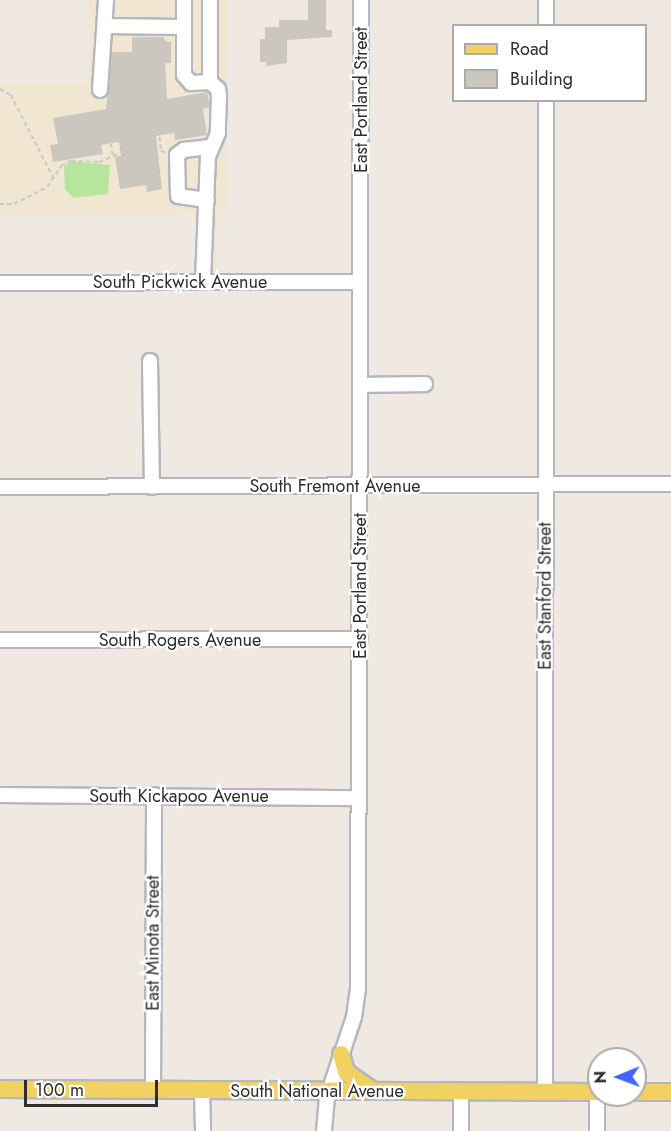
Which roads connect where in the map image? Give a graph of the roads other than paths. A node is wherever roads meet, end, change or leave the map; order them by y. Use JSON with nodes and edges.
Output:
{"nodes":[{"id":1,"x":106,"y":0,"type":"edge"},
{"id":2,"x":184,"y":0,"type":"edge"},
{"id":3,"x":210,"y":0,"type":"edge"},
{"id":4,"x":361,"y":0,"type":"edge"},
{"id":5,"x":546,"y":0,"type":"edge"},
{"id":6,"x":546,"y":24,"type":"edge"},
{"id":7,"x":106,"y":26,"type":"junction"},
{"id":8,"x":183,"y":27,"type":"junction"},
{"id":9,"x":210,"y":82,"type":"junction"},
{"id":10,"x":100,"y":90,"type":"dead end"},
{"id":11,"x":546,"y":102,"type":"edge"},
{"id":12,"x":210,"y":147,"type":"junction"},
{"id":13,"x":207,"y":200,"type":"junction"},
{"id":14,"x":203,"y":282,"type":"junction"},
{"id":15,"x":360,"y":282,"type":"junction"},
{"id":16,"x":0,"y":283,"type":"edge"},
{"id":17,"x":150,"y":361,"type":"dead end"},
{"id":18,"x":425,"y":384,"type":"dead end"},
{"id":19,"x":360,"y":385,"type":"junction"},
{"id":20,"x":545,"y":484,"type":"junction"},
{"id":21,"x":671,"y":484,"type":"edge"},
{"id":22,"x":361,"y":485,"type":"junction"},
{"id":23,"x":0,"y":487,"type":"edge"},
{"id":24,"x":152,"y":487,"type":"junction"},
{"id":25,"x":360,"y":639,"type":"junction"},
{"id":26,"x":0,"y":640,"type":"edge"},
{"id":27,"x":0,"y":795,"type":"edge"},
{"id":28,"x":154,"y":795,"type":"junction"},
{"id":29,"x":358,"y":798,"type":"junction"},
{"id":30,"x":341,"y":1054,"type":"junction"},
{"id":31,"x":0,"y":1089,"type":"edge"},
{"id":32,"x":153,"y":1090,"type":"junction"},
{"id":33,"x":202,"y":1090,"type":"junction"},
{"id":34,"x":330,"y":1090,"type":"junction"},
{"id":35,"x":373,"y":1091,"type":"junction"},
{"id":36,"x":461,"y":1091,"type":"junction"},
{"id":37,"x":545,"y":1092,"type":"junction"},
{"id":38,"x":587,"y":1092,"type":"edge"},
{"id":39,"x":647,"y":1092,"type":"edge"},
{"id":40,"x":671,"y":1092,"type":"edge"},
{"id":41,"x":598,"y":1107,"type":"edge"},
{"id":42,"x":203,"y":1131,"type":"edge"},
{"id":43,"x":324,"y":1131,"type":"edge"},
{"id":44,"x":461,"y":1131,"type":"edge"},
{"id":45,"x":597,"y":1131,"type":"edge"}],
"edges":[{"from":1,"to":7,"type":"street"},
{"from":2,"to":8,"type":"street"},
{"from":3,"to":9,"type":"street"},
{"from":4,"to":15,"type":"street","name":"East Portland Street"},
{"from":5,"to":6,"type":"street"},
{"from":7,"to":8,"type":"street"},
{"from":7,"to":10,"type":"street"},
{"from":8,"to":9,"type":"street"},
{"from":9,"to":12,"type":"street"},
{"from":11,"to":20,"type":"street","name":"East Stanford Street"},
{"from":12,"to":13,"type":"street"},
{"from":12,"to":13,"type":"street"},
{"from":13,"to":14,"type":"street"},
{"from":14,"to":15,"type":"street","name":"South Pickwick Avenue"},
{"from":14,"to":16,"type":"street","name":"South Pickwick Avenue"},
{"from":15,"to":19,"type":"street","name":"East Portland Street"},
{"from":17,"to":24,"type":"street"},
{"from":18,"to":19,"type":"street"},
{"from":19,"to":22,"type":"street","name":"East Portland Street"},
{"from":20,"to":21,"type":"street","name":"South Fremont Avenue"},
{"from":20,"to":22,"type":"street","name":"South Fremont Avenue"},
{"from":20,"to":37,"type":"street","name":"East Stanford Street"},
{"from":22,"to":24,"type":"street","name":"South Fremont Avenue"},
{"from":22,"to":25,"type":"street","name":"East Portland Street"},
{"from":23,"to":24,"type":"street","name":"South Fremont Avenue"},
{"from":25,"to":26,"type":"street","name":"South Rogers Avenue"},
{"from":25,"to":29,"type":"street","name":"East Portland Street"},
{"from":27,"to":28,"type":"street","name":"South Kickapoo Avenue"},
{"from":28,"to":29,"type":"street","name":"South Kickapoo Avenue"},
{"from":28,"to":32,"type":"street","name":"East Minota Street"},
{"from":29,"to":30,"type":"street","name":"East Portland Street"},
{"from":30,"to":34,"type":"street","name":"East Portland Street"},
{"from":30,"to":35,"type":"main road"},
{"from":31,"to":32,"type":"main road","name":"South National Avenue"},
{"from":32,"to":33,"type":"main road","name":"South National Avenue"},
{"from":33,"to":34,"type":"main road","name":"South National Avenue"},
{"from":33,"to":42,"type":"street"},
{"from":34,"to":35,"type":"main road","name":"South National Avenue"},
{"from":34,"to":43,"type":"street","name":"East Portland Street"},
{"from":35,"to":36,"type":"main road","name":"South National Avenue"},
{"from":36,"to":37,"type":"main road","name":"South National Avenue"},
{"from":36,"to":44,"type":"street"},
{"from":37,"to":38,"type":"main road","name":"South National Avenue"},
{"from":39,"to":40,"type":"main road"},
{"from":41,"to":45,"type":"street"}]}
